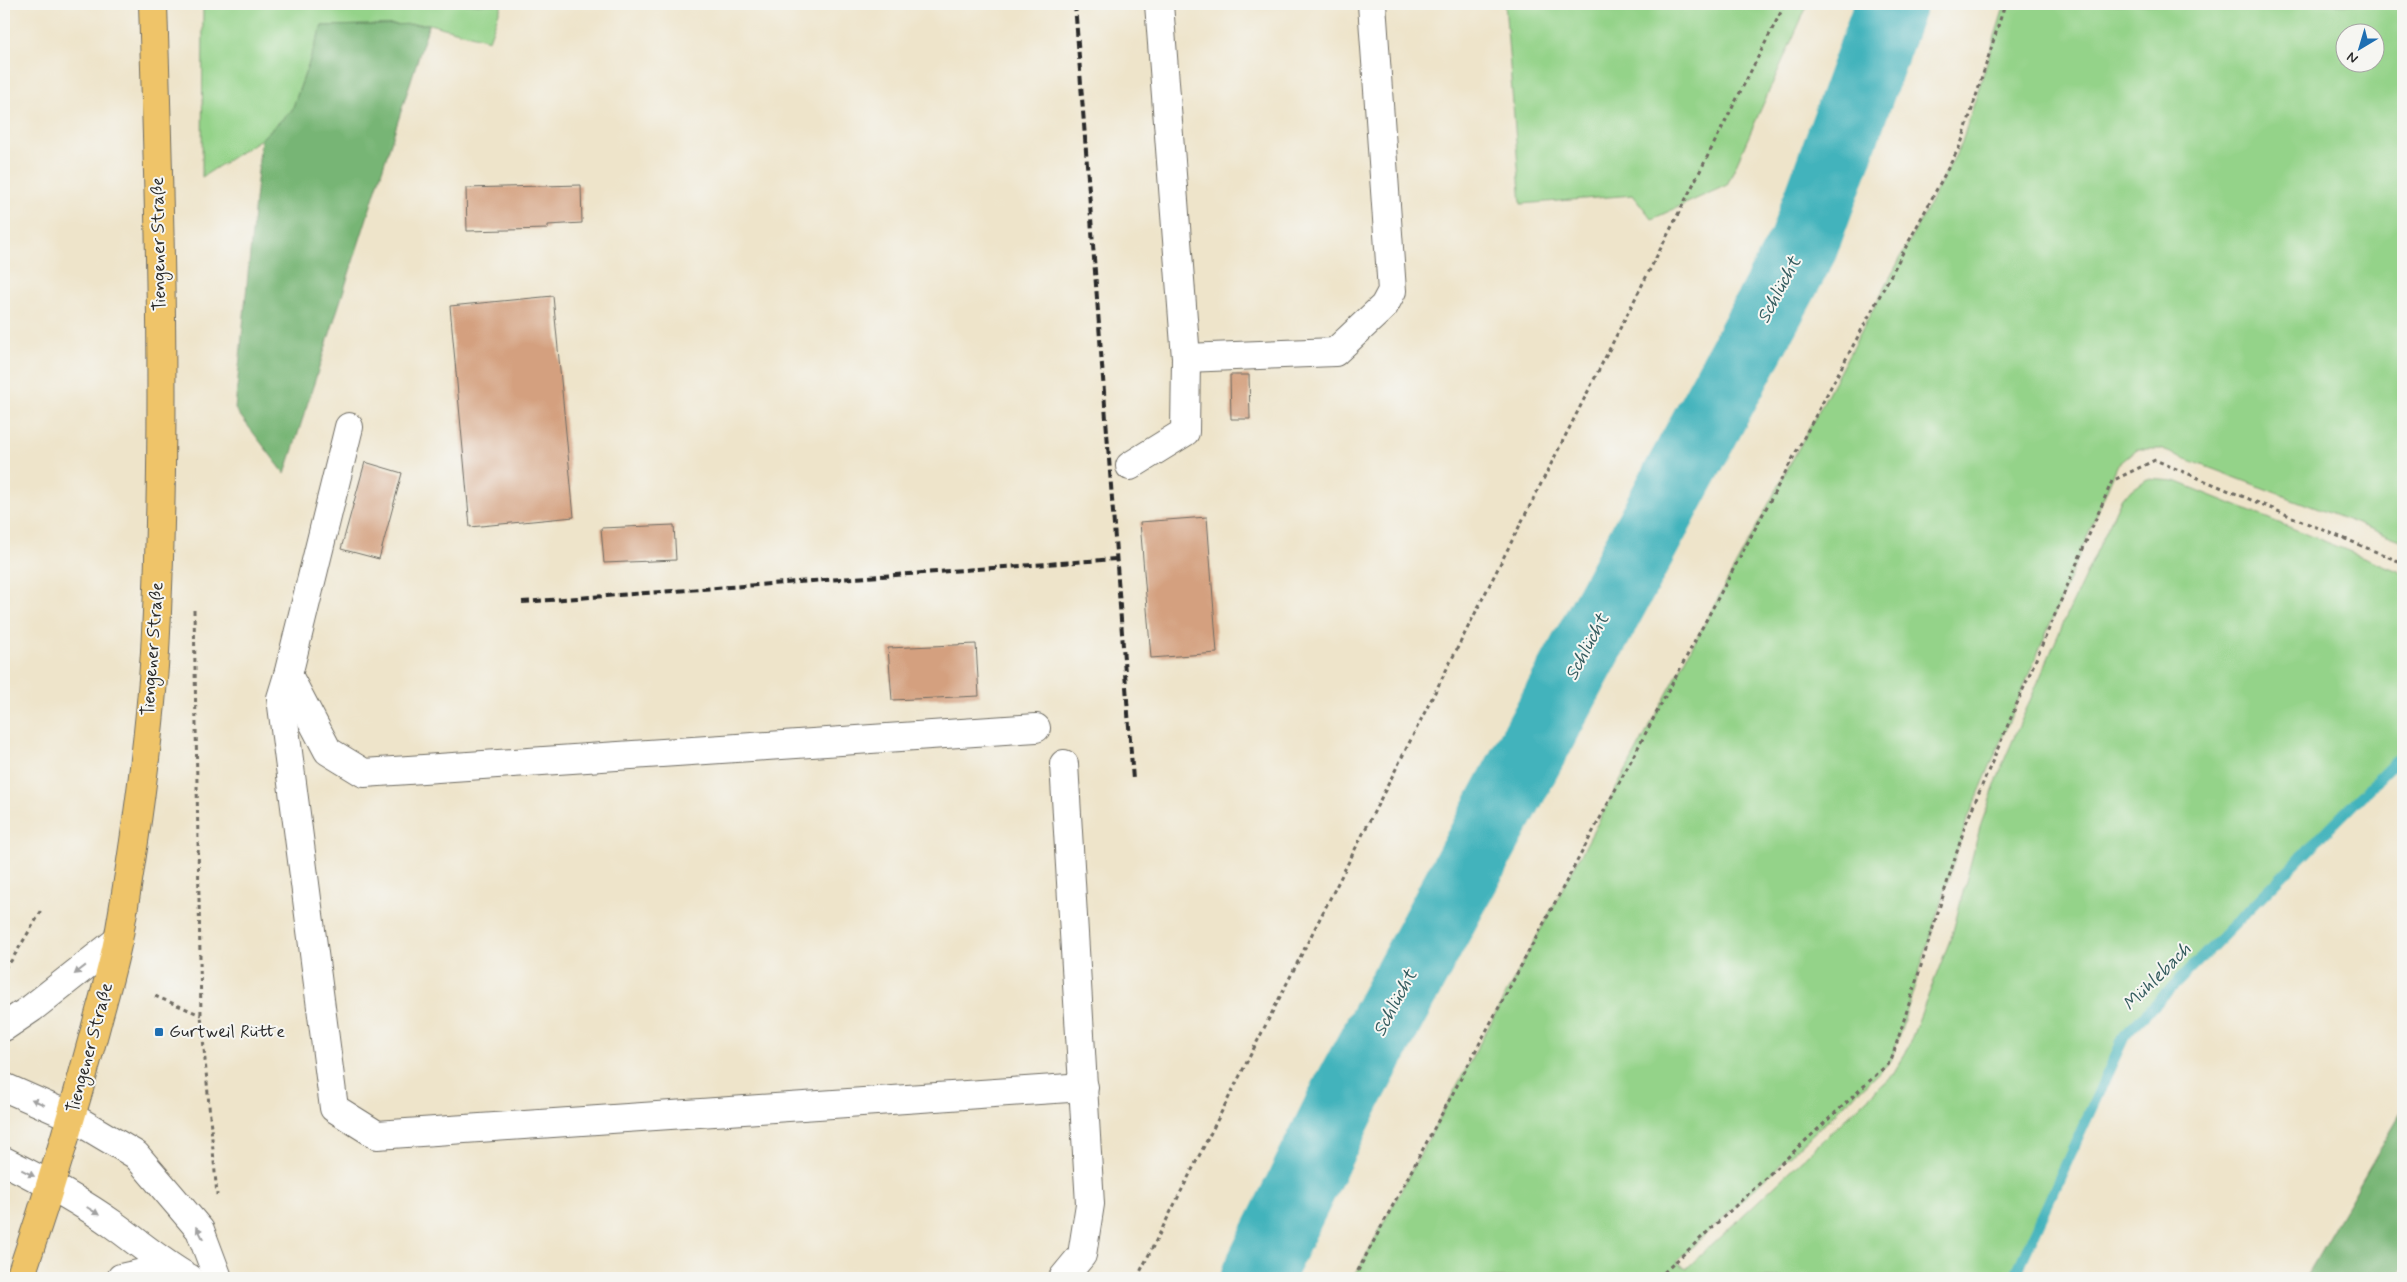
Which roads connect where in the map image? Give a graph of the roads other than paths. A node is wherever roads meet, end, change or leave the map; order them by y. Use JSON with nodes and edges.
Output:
{"nodes":[{"id":1,"x":153,"y":4,"type":"edge"},
{"id":2,"x":1159,"y":4,"type":"edge"},
{"id":3,"x":1372,"y":4,"type":"edge"},
{"id":4,"x":1186,"y":358,"type":"junction"},
{"id":5,"x":349,"y":427,"type":"dead end"},
{"id":6,"x":1130,"y":466,"type":"dead end"},
{"id":7,"x":288,"y":675,"type":"junction"},
{"id":8,"x":1036,"y":728,"type":"dead end"},
{"id":9,"x":1064,"y":764,"type":"dead end"},
{"id":10,"x":118,"y":940,"type":"junction"},
{"id":11,"x":4,"y":1026,"type":"edge"},
{"id":12,"x":4,"y":1087,"type":"edge"},
{"id":13,"x":1084,"y":1087,"type":"junction"},
{"id":14,"x":72,"y":1117,"type":"junction"},
{"id":15,"x":4,"y":1160,"type":"edge"},
{"id":16,"x":51,"y":1185,"type":"junction"},
{"id":17,"x":180,"y":1273,"type":"edge"},
{"id":18,"x":20,"y":1278,"type":"edge"},
{"id":19,"x":121,"y":1278,"type":"edge"},
{"id":20,"x":218,"y":1278,"type":"edge"},
{"id":21,"x":1063,"y":1278,"type":"edge"}],
"edges":[{"from":1,"to":10,"type":"main road","name":"Tiengener Straße"},
{"from":2,"to":4,"type":"street"},
{"from":3,"to":4,"type":"street"},
{"from":4,"to":6,"type":"street"},
{"from":5,"to":7,"type":"street"},
{"from":7,"to":8,"type":"street"},
{"from":7,"to":13,"type":"street"},
{"from":9,"to":13,"type":"street"},
{"from":10,"to":11,"type":"street","one_way":true},
{"from":10,"to":14,"type":"main road","name":"Tiengener Straße"},
{"from":14,"to":12,"type":"street","one_way":true},
{"from":13,"to":21,"type":"street"},
{"from":14,"to":16,"type":"main road","name":"Tiengener Straße"},
{"from":20,"to":14,"type":"street","one_way":true},
{"from":15,"to":16,"type":"street","one_way":true},
{"from":16,"to":17,"type":"street","one_way":true},
{"from":16,"to":18,"type":"main road","name":"Tiengener Straße"},
{"from":17,"to":19,"type":"street"}]}
